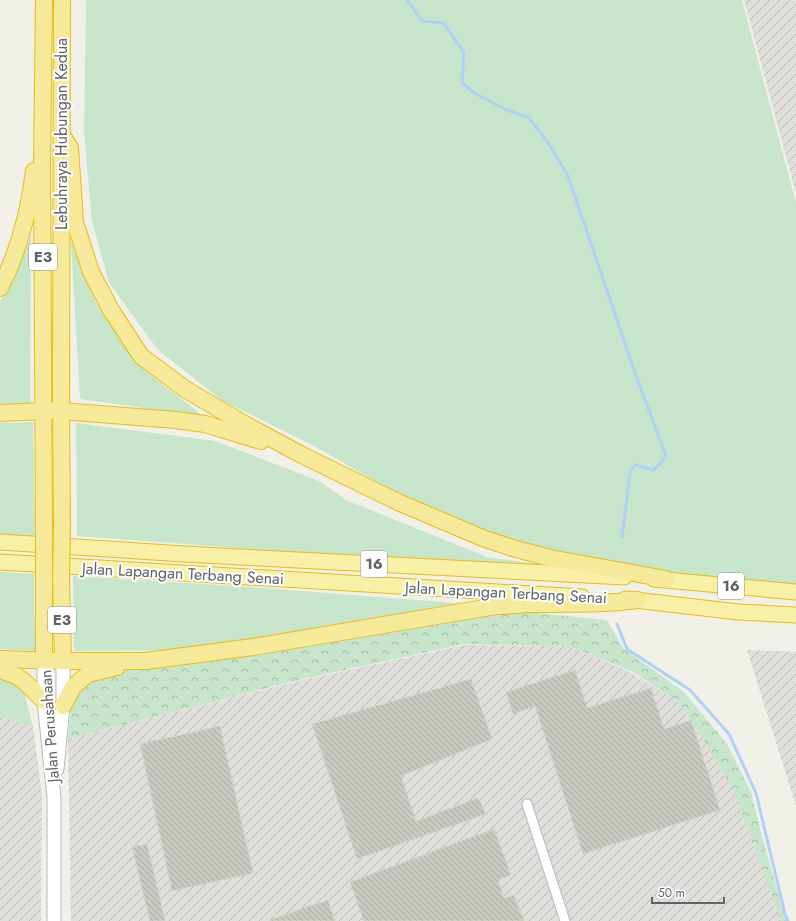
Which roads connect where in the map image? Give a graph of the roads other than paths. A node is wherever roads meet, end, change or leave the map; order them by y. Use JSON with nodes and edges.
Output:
{"nodes":[{"id":1,"x":44,"y":0,"type":"edge"},
{"id":2,"x":62,"y":0,"type":"edge"},
{"id":3,"x":43,"y":102,"type":"junction"},
{"id":4,"x":61,"y":133,"type":"junction"},
{"id":5,"x":0,"y":288,"type":"edge"},
{"id":6,"x":44,"y":411,"type":"junction"},
{"id":7,"x":61,"y":412,"type":"junction"},
{"id":8,"x":0,"y":413,"type":"edge"},
{"id":9,"x":302,"y":455,"type":"junction"},
{"id":10,"x":0,"y":542,"type":"edge"},
{"id":11,"x":0,"y":562,"type":"edge"},
{"id":12,"x":666,"y":579,"type":"junction"},
{"id":13,"x":796,"y":592,"type":"edge"},
{"id":14,"x":638,"y":600,"type":"junction"},
{"id":15,"x":796,"y":615,"type":"edge"},
{"id":16,"x":0,"y":659,"type":"edge"},
{"id":17,"x":44,"y":660,"type":"junction"},
{"id":18,"x":63,"y":661,"type":"junction"},
{"id":19,"x":146,"y":661,"type":"junction"},
{"id":20,"x":0,"y":670,"type":"edge"},
{"id":21,"x":44,"y":701,"type":"junction"},
{"id":22,"x":63,"y":706,"type":"junction"},
{"id":23,"x":54,"y":798,"type":"junction"},
{"id":24,"x":527,"y":804,"type":"dead end"},
{"id":25,"x":54,"y":921,"type":"edge"},
{"id":26,"x":565,"y":921,"type":"edge"}],
"edges":[{"from":1,"to":3,"type":"highway","name":"Lebuhraya Hubungan Kedua","number":"E3"},
{"from":2,"to":4,"type":"highway","name":"Lebuhraya Hubungan Kedua","number":"E3"},
{"from":3,"to":5,"type":"highway"},
{"from":3,"to":6,"type":"highway","name":"Lebuhraya Hubungan Kedua","number":"E3"},
{"from":4,"to":7,"type":"highway","name":"Lebuhraya Hubungan Kedua","number":"E3"},
{"from":4,"to":9,"type":"highway"},
{"from":6,"to":7,"type":"highway"},
{"from":6,"to":8,"type":"highway"},
{"from":6,"to":17,"type":"highway","number":"E3","bridge":true},
{"from":7,"to":9,"type":"highway"},
{"from":7,"to":18,"type":"highway","number":"E3","bridge":true},
{"from":9,"to":12,"type":"highway"},
{"from":10,"to":12,"type":"highway","name":"Jalan Lapangan Terbang Senai","number":"16"},
{"from":11,"to":14,"type":"highway","name":"Jalan Lapangan Terbang Senai","number":"16"},
{"from":12,"to":13,"type":"highway","name":"Jalan Lapangan Terbang Senai","number":"16"},
{"from":14,"to":15,"type":"highway","name":"Jalan Lapangan Terbang Senai","number":"16"},
{"from":14,"to":19,"type":"highway"},
{"from":16,"to":17,"type":"highway"},
{"from":17,"to":18,"type":"highway"},
{"from":17,"to":21,"type":"main road","name":"Jalan Perusahaan"},
{"from":18,"to":19,"type":"highway"},
{"from":18,"to":22,"type":"main road","name":"Jalan Perusahaan"},
{"from":19,"to":22,"type":"highway"},
{"from":20,"to":21,"type":"highway"},
{"from":21,"to":23,"type":"main road","name":"Jalan Perusahaan"},
{"from":22,"to":23,"type":"main road","name":"Jalan Perusahaan"},
{"from":23,"to":25,"type":"main road"},
{"from":24,"to":26,"type":"street"}]}
